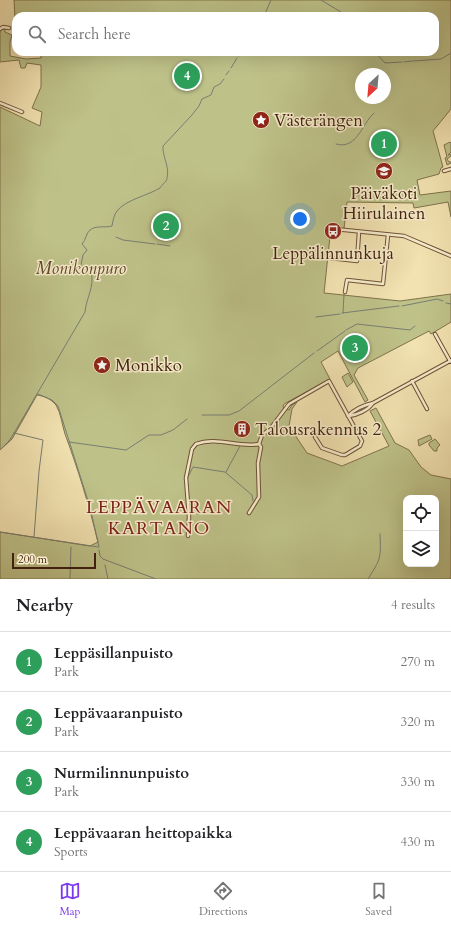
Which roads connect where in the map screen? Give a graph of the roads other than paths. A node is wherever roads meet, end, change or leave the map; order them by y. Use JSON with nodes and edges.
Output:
{"nodes":[{"id":1,"x":8,"y":28,"type":"dead end"},
{"id":2,"x":0,"y":29,"type":"edge"},
{"id":3,"x":0,"y":103,"type":"edge"},
{"id":4,"x":22,"y":112,"type":"dead end"},
{"id":5,"x":451,"y":169,"type":"edge"},
{"id":6,"x":444,"y":171,"type":"dead end"},
{"id":7,"x":335,"y":230,"type":"dead end"},
{"id":8,"x":359,"y":232,"type":"junction"},
{"id":9,"x":388,"y":235,"type":"junction"},
{"id":10,"x":451,"y":256,"type":"edge"},
{"id":11,"x":330,"y":258,"type":"dead end"},
{"id":12,"x":345,"y":292,"type":"dead end"},
{"id":13,"x":435,"y":334,"type":"dead end"},
{"id":14,"x":451,"y":361,"type":"edge"},
{"id":15,"x":412,"y":381,"type":"junction"},
{"id":16,"x":427,"y":409,"type":"dead end"},
{"id":17,"x":348,"y":416,"type":"junction"},
{"id":18,"x":315,"y":437,"type":"dead end"},
{"id":19,"x":259,"y":444,"type":"junction"},
{"id":20,"x":249,"y":513,"type":"dead end"},
{"id":21,"x":188,"y":536,"type":"dead end"}],
"edges":[{"from":1,"to":2,"type":"street"},
{"from":3,"to":4,"type":"street"},
{"from":5,"to":6,"type":"street"},
{"from":7,"to":8,"type":"street"},
{"from":8,"to":9,"type":"street"},
{"from":8,"to":11,"type":"street"},
{"from":9,"to":10,"type":"street"},
{"from":9,"to":12,"type":"street"},
{"from":13,"to":14,"type":"street"},
{"from":14,"to":15,"type":"street"},
{"from":15,"to":16,"type":"street"},
{"from":15,"to":17,"type":"street"},
{"from":17,"to":18,"type":"street"},
{"from":17,"to":19,"type":"street"},
{"from":19,"to":20,"type":"street"},
{"from":19,"to":21,"type":"street"}]}
